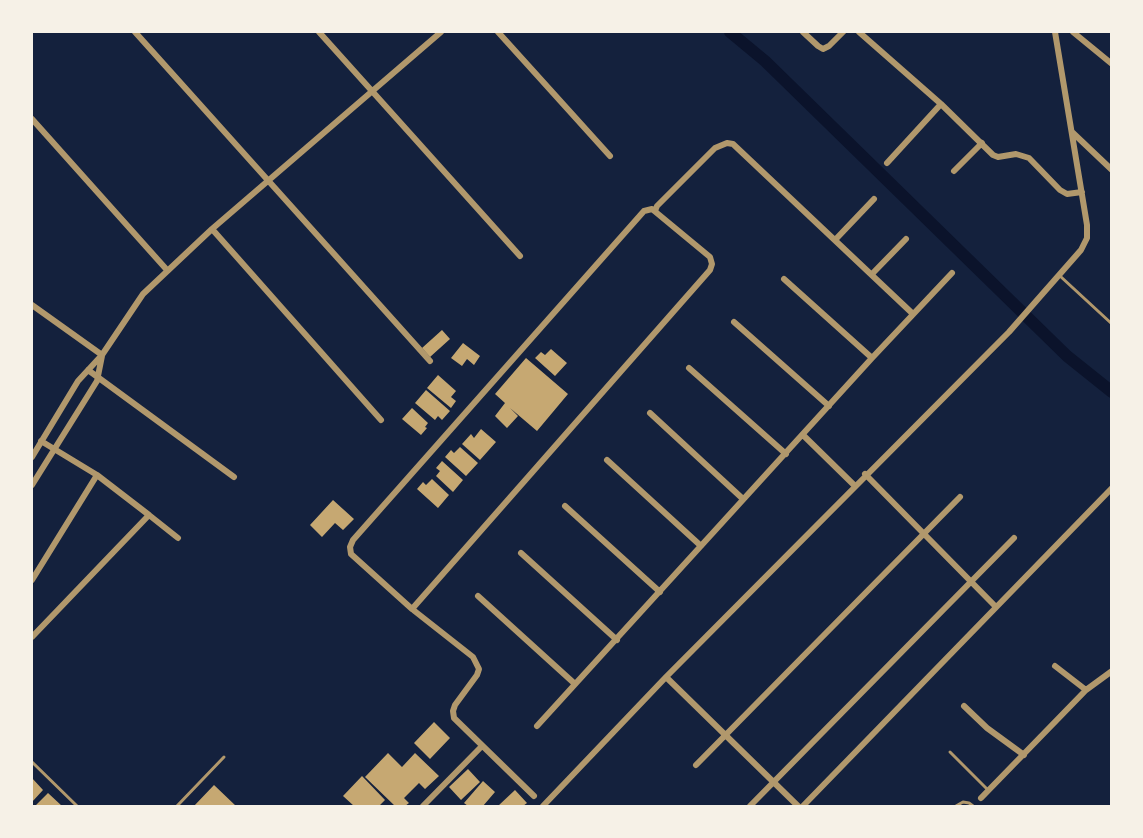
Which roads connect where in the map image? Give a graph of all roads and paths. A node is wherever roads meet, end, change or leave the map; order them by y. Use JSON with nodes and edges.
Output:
{"nodes":[{"id":1,"x":135,"y":32,"type":"edge"},
{"id":2,"x":319,"y":32,"type":"edge"},
{"id":3,"x":441,"y":32,"type":"edge"},
{"id":4,"x":498,"y":32,"type":"edge"},
{"id":5,"x":803,"y":32,"type":"edge"},
{"id":6,"x":843,"y":32,"type":"edge"},
{"id":7,"x":858,"y":32,"type":"edge"},
{"id":8,"x":1055,"y":32,"type":"edge"},
{"id":9,"x":1073,"y":32,"type":"edge"},
{"id":10,"x":1112,"y":64,"type":"edge"},
{"id":11,"x":372,"y":92,"type":"junction"},
{"id":12,"x":941,"y":104,"type":"junction"},
{"id":13,"x":32,"y":119,"type":"edge"},
{"id":14,"x":1072,"y":132,"type":"junction"},
{"id":15,"x":982,"y":142,"type":"junction"},
{"id":16,"x":610,"y":156,"type":"dead end"},
{"id":17,"x":887,"y":163,"type":"dead end"},
{"id":18,"x":1112,"y":170,"type":"edge"},
{"id":19,"x":954,"y":171,"type":"dead end"},
{"id":20,"x":269,"y":180,"type":"junction"},
{"id":21,"x":1082,"y":192,"type":"junction"},
{"id":22,"x":874,"y":199,"type":"dead end"},
{"id":23,"x":655,"y":211,"type":"junction"},
{"id":24,"x":212,"y":229,"type":"junction"},
{"id":25,"x":906,"y":239,"type":"dead end"},
{"id":26,"x":835,"y":240,"type":"junction"},
{"id":27,"x":520,"y":256,"type":"dead end"},
{"id":28,"x":167,"y":270,"type":"junction"},
{"id":29,"x":952,"y":273,"type":"dead end"},
{"id":30,"x":872,"y":274,"type":"junction"},
{"id":31,"x":1060,"y":276,"type":"junction"},
{"id":32,"x":784,"y":279,"type":"dead end"},
{"id":33,"x":32,"y":305,"type":"edge"},
{"id":34,"x":913,"y":314,"type":"junction"},
{"id":35,"x":734,"y":322,"type":"dead end"},
{"id":36,"x":1112,"y":324,"type":"edge"},
{"id":37,"x":102,"y":355,"type":"junction"},
{"id":38,"x":872,"y":358,"type":"junction"},
{"id":39,"x":430,"y":361,"type":"dead end"},
{"id":40,"x":689,"y":368,"type":"dead end"},
{"id":41,"x":88,"y":370,"type":"junction"},
{"id":42,"x":98,"y":376,"type":"junction"},
{"id":43,"x":828,"y":406,"type":"junction"},
{"id":44,"x":650,"y":413,"type":"dead end"},
{"id":45,"x":381,"y":420,"type":"dead end"},
{"id":46,"x":803,"y":435,"type":"junction"},
{"id":47,"x":41,"y":441,"type":"junction"},
{"id":48,"x":54,"y":449,"type":"junction"},
{"id":49,"x":786,"y":454,"type":"junction"},
{"id":50,"x":32,"y":457,"type":"edge"},
{"id":51,"x":607,"y":460,"type":"dead end"},
{"id":52,"x":866,"y":474,"type":"junction"},
{"id":53,"x":97,"y":475,"type":"junction"},
{"id":54,"x":234,"y":477,"type":"dead end"},
{"id":55,"x":32,"y":485,"type":"edge"},
{"id":56,"x":855,"y":486,"type":"junction"},
{"id":57,"x":1112,"y":488,"type":"edge"},
{"id":58,"x":960,"y":497,"type":"dead end"},
{"id":59,"x":743,"y":499,"type":"junction"},
{"id":60,"x":565,"y":506,"type":"dead end"},
{"id":61,"x":149,"y":515,"type":"junction"},
{"id":62,"x":923,"y":534,"type":"junction"},
{"id":63,"x":178,"y":538,"type":"dead end"},
{"id":64,"x":1014,"y":538,"type":"dead end"},
{"id":65,"x":701,"y":546,"type":"junction"},
{"id":66,"x":521,"y":554,"type":"dead end"},
{"id":67,"x":32,"y":580,"type":"edge"},
{"id":68,"x":972,"y":581,"type":"junction"},
{"id":69,"x":660,"y":592,"type":"junction"},
{"id":70,"x":478,"y":596,"type":"dead end"},
{"id":71,"x":996,"y":608,"type":"junction"},
{"id":72,"x":412,"y":609,"type":"junction"},
{"id":73,"x":32,"y":637,"type":"edge"},
{"id":74,"x":617,"y":640,"type":"junction"},
{"id":75,"x":1055,"y":666,"type":"dead end"},
{"id":76,"x":1112,"y":671,"type":"edge"},
{"id":77,"x":666,"y":677,"type":"junction"},
{"id":78,"x":575,"y":684,"type":"junction"},
{"id":79,"x":1086,"y":690,"type":"junction"},
{"id":80,"x":964,"y":706,"type":"dead end"},
{"id":81,"x":537,"y":726,"type":"dead end"},
{"id":82,"x":725,"y":736,"type":"junction"},
{"id":83,"x":482,"y":746,"type":"junction"},
{"id":84,"x":950,"y":752,"type":"dead end"},
{"id":85,"x":1023,"y":755,"type":"junction"},
{"id":86,"x":224,"y":757,"type":"dead end"},
{"id":87,"x":32,"y":762,"type":"edge"},
{"id":88,"x":696,"y":765,"type":"dead end"},
{"id":89,"x":774,"y":784,"type":"junction"},
{"id":90,"x":989,"y":791,"type":"junction"},
{"id":91,"x":534,"y":796,"type":"dead end"},
{"id":92,"x":981,"y":798,"type":"dead end"},
{"id":93,"x":77,"y":807,"type":"edge"},
{"id":94,"x":177,"y":807,"type":"edge"},
{"id":95,"x":423,"y":807,"type":"edge"},
{"id":96,"x":543,"y":807,"type":"edge"},
{"id":97,"x":750,"y":807,"type":"edge"},
{"id":98,"x":798,"y":807,"type":"edge"},
{"id":99,"x":803,"y":807,"type":"edge"},
{"id":100,"x":956,"y":807,"type":"edge"},
{"id":101,"x":973,"y":807,"type":"edge"}],
"edges":[{"from":1,"to":20,"type":"street"},
{"from":2,"to":11,"type":"street"},
{"from":3,"to":11,"type":"street"},
{"from":4,"to":16,"type":"street"},
{"from":5,"to":6,"type":"street"},
{"from":7,"to":12,"type":"street"},
{"from":8,"to":14,"type":"street"},
{"from":9,"to":10,"type":"street"},
{"from":11,"to":20,"type":"street"},
{"from":11,"to":27,"type":"street"},
{"from":12,"to":15,"type":"street"},
{"from":12,"to":17,"type":"street"},
{"from":13,"to":28,"type":"street"},
{"from":14,"to":18,"type":"street"},
{"from":14,"to":21,"type":"street"},
{"from":15,"to":19,"type":"street"},
{"from":15,"to":21,"type":"street"},
{"from":20,"to":24,"type":"street"},
{"from":20,"to":39,"type":"street"},
{"from":21,"to":31,"type":"street"},
{"from":22,"to":26,"type":"street"},
{"from":23,"to":26,"type":"street"},
{"from":23,"to":72,"type":"street"},
{"from":23,"to":72,"type":"street"},
{"from":24,"to":28,"type":"street"},
{"from":24,"to":45,"type":"street"},
{"from":25,"to":30,"type":"street"},
{"from":26,"to":30,"type":"street"},
{"from":28,"to":37,"type":"street"},
{"from":29,"to":34,"type":"street"},
{"from":30,"to":34,"type":"street"},
{"from":31,"to":36,"type":"lane"},
{"from":31,"to":52,"type":"street"},
{"from":32,"to":38,"type":"street"},
{"from":33,"to":37,"type":"street"},
{"from":34,"to":38,"type":"street"},
{"from":35,"to":43,"type":"street"},
{"from":37,"to":41,"type":"street"},
{"from":37,"to":42,"type":"street"},
{"from":38,"to":43,"type":"street"},
{"from":40,"to":49,"type":"street"},
{"from":41,"to":42,"type":"street"},
{"from":41,"to":47,"type":"street"},
{"from":42,"to":48,"type":"street"},
{"from":42,"to":54,"type":"street"},
{"from":43,"to":46,"type":"street"},
{"from":44,"to":59,"type":"street"},
{"from":46,"to":49,"type":"street"},
{"from":46,"to":56,"type":"street"},
{"from":47,"to":48,"type":"street"},
{"from":47,"to":50,"type":"street"},
{"from":48,"to":53,"type":"street"},
{"from":48,"to":55,"type":"street"},
{"from":49,"to":59,"type":"street"},
{"from":51,"to":65,"type":"street"},
{"from":52,"to":56,"type":"street"},
{"from":52,"to":62,"type":"street"},
{"from":53,"to":61,"type":"street"},
{"from":53,"to":67,"type":"street"},
{"from":56,"to":77,"type":"street"},
{"from":57,"to":71,"type":"street"},
{"from":58,"to":62,"type":"street"},
{"from":59,"to":65,"type":"street"},
{"from":60,"to":69,"type":"street"},
{"from":61,"to":63,"type":"street"},
{"from":61,"to":73,"type":"street"},
{"from":62,"to":68,"type":"street"},
{"from":62,"to":82,"type":"street"},
{"from":64,"to":68,"type":"street"},
{"from":65,"to":69,"type":"street"},
{"from":66,"to":74,"type":"street"},
{"from":68,"to":71,"type":"street"},
{"from":68,"to":89,"type":"street"},
{"from":69,"to":74,"type":"street"},
{"from":70,"to":78,"type":"street"},
{"from":71,"to":99,"type":"street"},
{"from":72,"to":83,"type":"street"},
{"from":74,"to":78,"type":"street"},
{"from":75,"to":79,"type":"street"},
{"from":76,"to":79,"type":"street"},
{"from":77,"to":82,"type":"street"},
{"from":77,"to":96,"type":"street"},
{"from":78,"to":81,"type":"street"},
{"from":79,"to":85,"type":"street"},
{"from":80,"to":85,"type":"street"},
{"from":82,"to":88,"type":"street"},
{"from":82,"to":89,"type":"street"},
{"from":83,"to":91,"type":"street"},
{"from":83,"to":95,"type":"street"},
{"from":84,"to":90,"type":"lane"},
{"from":85,"to":90,"type":"street"},
{"from":86,"to":94,"type":"lane"},
{"from":87,"to":93,"type":"lane"},
{"from":89,"to":97,"type":"street"},
{"from":89,"to":98,"type":"street"},
{"from":90,"to":92,"type":"street"},
{"from":100,"to":101,"type":"lane"}]}
